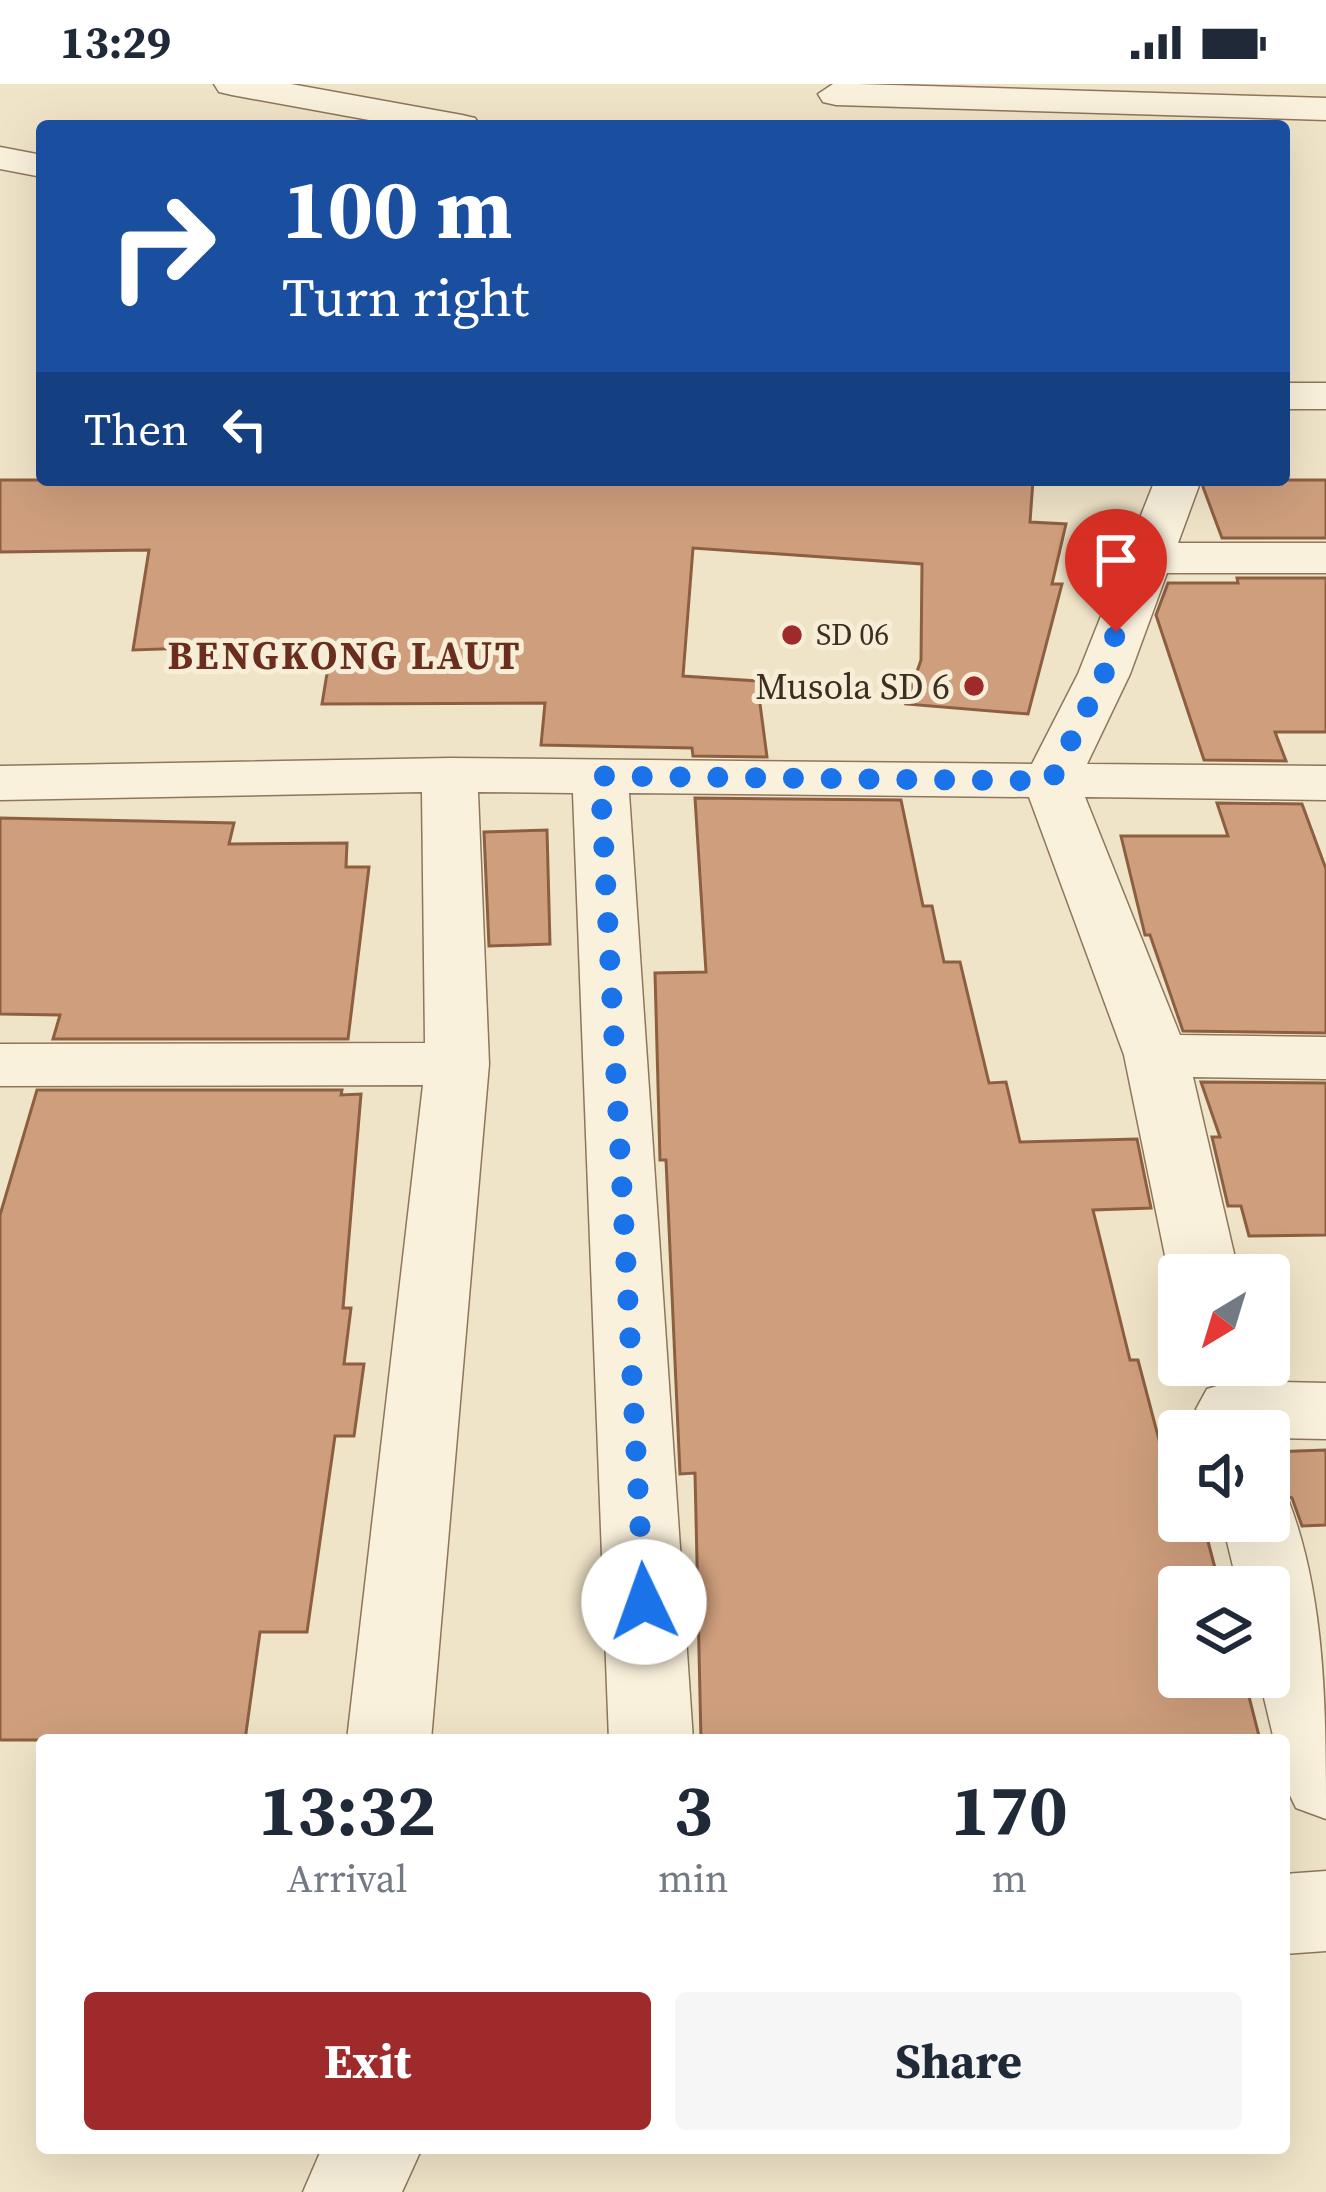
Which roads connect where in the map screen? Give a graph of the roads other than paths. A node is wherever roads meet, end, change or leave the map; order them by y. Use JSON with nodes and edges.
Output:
{"nodes":[{"id":1,"x":232,"y":84,"type":"edge"},
{"id":2,"x":841,"y":89,"type":"edge"},
{"id":3,"x":1326,"y":109,"type":"edge"},
{"id":4,"x":429,"y":120,"type":"edge"},
{"id":5,"x":813,"y":120,"type":"edge"},
{"id":6,"x":0,"y":158,"type":"edge"},
{"id":7,"x":36,"y":165,"type":"edge"},
{"id":8,"x":1290,"y":396,"type":"edge"},
{"id":9,"x":1326,"y":396,"type":"edge"},
{"id":10,"x":1176,"y":486,"type":"edge"},
{"id":11,"x":1151,"y":558,"type":"junction"},
{"id":12,"x":1326,"y":558,"type":"edge"},
{"id":13,"x":450,"y":775,"type":"junction"},
{"id":14,"x":600,"y":776,"type":"junction"},
{"id":15,"x":1051,"y":781,"type":"junction"},
{"id":16,"x":0,"y":783,"type":"edge"},
{"id":17,"x":1326,"y":783,"type":"edge"},
{"id":18,"x":1156,"y":1055,"type":"junction"},
{"id":19,"x":1326,"y":1058,"type":"edge"},
{"id":20,"x":457,"y":1064,"type":"junction"},
{"id":21,"x":0,"y":1066,"type":"edge"},
{"id":22,"x":1199,"y":1254,"type":"edge"},
{"id":23,"x":1232,"y":1402,"type":"edge"},
{"id":24,"x":1326,"y":1412,"type":"edge"},
{"id":25,"x":1266,"y":1542,"type":"edge"},
{"id":26,"x":390,"y":1734,"type":"edge"},
{"id":27,"x":651,"y":1734,"type":"edge"},
{"id":28,"x":1326,"y":1782,"type":"edge"},
{"id":29,"x":1326,"y":1912,"type":"edge"},
{"id":30,"x":1290,"y":1914,"type":"edge"},
{"id":31,"x":371,"y":2154,"type":"edge"},
{"id":32,"x":351,"y":2192,"type":"edge"}],
"edges":[{"from":1,"to":4,"type":"street"},
{"from":2,"to":3,"type":"street"},
{"from":2,"to":5,"type":"street"},
{"from":6,"to":7,"type":"street"},
{"from":8,"to":9,"type":"street"},
{"from":10,"to":11,"type":"street"},
{"from":11,"to":12,"type":"street"},
{"from":11,"to":15,"type":"street"},
{"from":13,"to":14,"type":"street"},
{"from":13,"to":16,"type":"street"},
{"from":13,"to":20,"type":"street"},
{"from":14,"to":15,"type":"street"},
{"from":14,"to":27,"type":"street"},
{"from":15,"to":17,"type":"street"},
{"from":15,"to":18,"type":"street"},
{"from":18,"to":19,"type":"street"},
{"from":18,"to":22,"type":"street"},
{"from":20,"to":21,"type":"street"},
{"from":20,"to":26,"type":"street"},
{"from":23,"to":24,"type":"street"},
{"from":25,"to":28,"type":"street"},
{"from":29,"to":30,"type":"street"},
{"from":31,"to":32,"type":"street"}]}
